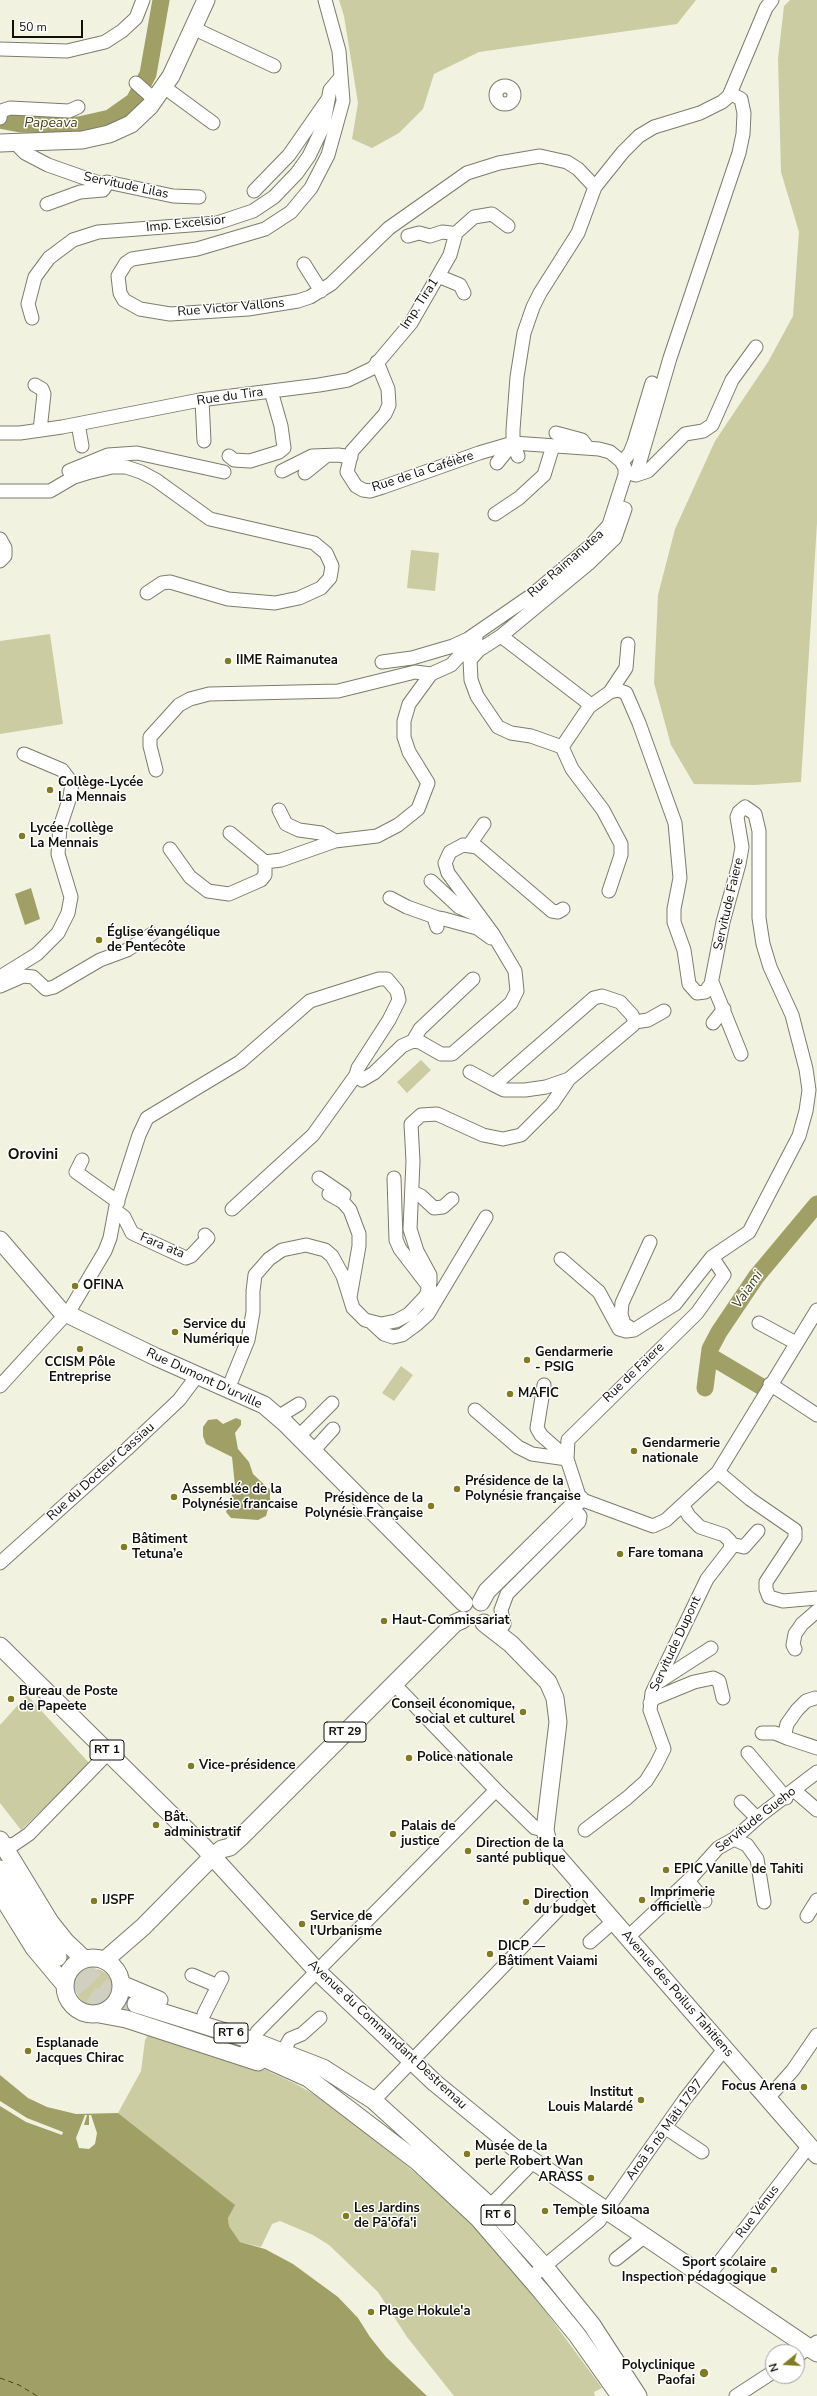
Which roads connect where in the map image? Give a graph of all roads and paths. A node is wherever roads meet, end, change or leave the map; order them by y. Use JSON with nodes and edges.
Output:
{"nodes":[{"id":1,"x":143,"y":0,"type":"edge"},
{"id":2,"x":206,"y":0,"type":"edge"},
{"id":3,"x":325,"y":0,"type":"edge"},
{"id":4,"x":772,"y":0,"type":"edge"},
{"id":5,"x":195,"y":29,"type":"junction"},
{"id":6,"x":0,"y":49,"type":"edge"},
{"id":7,"x":274,"y":66,"type":"dead end"},
{"id":8,"x":341,"y":77,"type":"junction"},
{"id":9,"x":150,"y":90,"type":"junction"},
{"id":10,"x":730,"y":93,"type":"junction"},
{"id":11,"x":328,"y":99,"type":"junction"},
{"id":12,"x":78,"y":107,"type":"dead end"},
{"id":13,"x":0,"y":116,"type":"edge"},
{"id":14,"x":213,"y":123,"type":"dead end"},
{"id":15,"x":6,"y":143,"type":"edge"},
{"id":16,"x":102,"y":184,"type":"junction"},
{"id":17,"x":595,"y":187,"type":"junction"},
{"id":18,"x":254,"y":191,"type":"dead end"},
{"id":19,"x":199,"y":197,"type":"dead end"},
{"id":20,"x":46,"y":204,"type":"dead end"},
{"id":21,"x":508,"y":226,"type":"dead end"},
{"id":22,"x":408,"y":236,"type":"dead end"},
{"id":23,"x":454,"y":239,"type":"junction"},
{"id":24,"x":304,"y":264,"type":"dead end"},
{"id":25,"x":438,"y":276,"type":"junction"},
{"id":26,"x":321,"y":291,"type":"junction"},
{"id":27,"x":464,"y":294,"type":"dead end"},
{"id":28,"x":32,"y":318,"type":"dead end"},
{"id":29,"x":756,"y":348,"type":"dead end"},
{"id":30,"x":376,"y":362,"type":"junction"},
{"id":31,"x":652,"y":383,"type":"dead end"},
{"id":32,"x":35,"y":385,"type":"dead end"},
{"id":33,"x":271,"y":391,"type":"junction"},
{"id":34,"x":202,"y":400,"type":"junction"},
{"id":35,"x":78,"y":424,"type":"junction"},
{"id":36,"x":40,"y":430,"type":"junction"},
{"id":37,"x":0,"y":433,"type":"edge"},
{"id":38,"x":556,"y":433,"type":"dead end"},
{"id":39,"x":204,"y":441,"type":"dead end"},
{"id":40,"x":513,"y":444,"type":"junction"},
{"id":41,"x":82,"y":446,"type":"dead end"},
{"id":42,"x":552,"y":446,"type":"junction"},
{"id":43,"x":588,"y":448,"type":"junction"},
{"id":44,"x":229,"y":456,"type":"dead end"},
{"id":45,"x":326,"y":456,"type":"junction"},
{"id":46,"x":518,"y":456,"type":"dead end"},
{"id":47,"x":351,"y":457,"type":"junction"},
{"id":48,"x":497,"y":463,"type":"dead end"},
{"id":49,"x":628,"y":470,"type":"junction"},
{"id":50,"x":224,"y":472,"type":"dead end"},
{"id":51,"x":282,"y":472,"type":"dead end"},
{"id":52,"x":305,"y":473,"type":"dead end"},
{"id":53,"x":0,"y":491,"type":"edge"},
{"id":54,"x":50,"y":491,"type":"junction"},
{"id":55,"x":616,"y":506,"type":"junction"},
{"id":56,"x":495,"y":514,"type":"dead end"},
{"id":57,"x":0,"y":539,"type":"edge"},
{"id":58,"x":0,"y":561,"type":"edge"},
{"id":59,"x":147,"y":593,"type":"dead end"},
{"id":60,"x":480,"y":631,"type":"junction"},
{"id":61,"x":501,"y":636,"type":"junction"},
{"id":62,"x":628,"y":644,"type":"dead end"},
{"id":63,"x":382,"y":662,"type":"dead end"},
{"id":64,"x":431,"y":674,"type":"junction"},
{"id":65,"x":610,"y":692,"type":"junction"},
{"id":66,"x":591,"y":705,"type":"junction"},
{"id":67,"x":562,"y":747,"type":"junction"},
{"id":68,"x":24,"y":754,"type":"dead end"},
{"id":69,"x":156,"y":770,"type":"dead end"},
{"id":70,"x":279,"y":810,"type":"dead end"},
{"id":71,"x":484,"y":824,"type":"dead end"},
{"id":72,"x":230,"y":834,"type":"dead end"},
{"id":73,"x":335,"y":841,"type":"junction"},
{"id":74,"x":470,"y":844,"type":"junction"},
{"id":75,"x":170,"y":850,"type":"dead end"},
{"id":76,"x":265,"y":862,"type":"junction"},
{"id":77,"x":431,"y":881,"type":"dead end"},
{"id":78,"x":609,"y":891,"type":"dead end"},
{"id":79,"x":390,"y":898,"type":"dead end"},
{"id":80,"x":563,"y":908,"type":"dead end"},
{"id":81,"x":479,"y":916,"type":"junction"},
{"id":82,"x":152,"y":934,"type":"dead end"},
{"id":83,"x":501,"y":947,"type":"junction"},
{"id":84,"x":0,"y":977,"type":"edge"},
{"id":85,"x":473,"y":979,"type":"dead end"},
{"id":86,"x":712,"y":982,"type":"junction"},
{"id":87,"x":0,"y":986,"type":"edge"},
{"id":88,"x":724,"y":1009,"type":"junction"},
{"id":89,"x":664,"y":1011,"type":"dead end"},
{"id":90,"x":635,"y":1022,"type":"junction"},
{"id":91,"x":713,"y":1023,"type":"dead end"},
{"id":92,"x":413,"y":1042,"type":"junction"},
{"id":93,"x":741,"y":1054,"type":"dead end"},
{"id":94,"x":470,"y":1072,"type":"dead end"},
{"id":95,"x":356,"y":1075,"type":"junction"},
{"id":96,"x":569,"y":1079,"type":"junction"},
{"id":97,"x":494,"y":1085,"type":"junction"},
{"id":98,"x":82,"y":1160,"type":"dead end"},
{"id":99,"x":318,"y":1178,"type":"dead end"},
{"id":100,"x":394,"y":1178,"type":"dead end"},
{"id":101,"x":412,"y":1192,"type":"junction"},
{"id":102,"x":329,"y":1194,"type":"dead end"},
{"id":103,"x":452,"y":1199,"type":"dead end"},
{"id":104,"x":117,"y":1206,"type":"junction"},
{"id":105,"x":232,"y":1209,"type":"dead end"},
{"id":106,"x":350,"y":1210,"type":"junction"},
{"id":107,"x":486,"y":1217,"type":"dead end"},
{"id":108,"x":205,"y":1235,"type":"dead end"},
{"id":109,"x":0,"y":1240,"type":"edge"},
{"id":110,"x":650,"y":1242,"type":"dead end"},
{"id":111,"x":712,"y":1257,"type":"junction"},
{"id":112,"x":561,"y":1259,"type":"dead end"},
{"id":113,"x":430,"y":1288,"type":"junction"},
{"id":114,"x":349,"y":1301,"type":"junction"},
{"id":115,"x":817,"y":1310,"type":"edge"},
{"id":116,"x":65,"y":1313,"type":"junction"},
{"id":117,"x":371,"y":1322,"type":"junction"},
{"id":118,"x":759,"y":1323,"type":"dead end"},
{"id":119,"x":634,"y":1330,"type":"junction"},
{"id":120,"x":796,"y":1343,"type":"junction"},
{"id":121,"x":197,"y":1376,"type":"junction"},
{"id":122,"x":0,"y":1382,"type":"edge"},
{"id":123,"x":770,"y":1384,"type":"junction"},
{"id":124,"x":544,"y":1385,"type":"dead end"},
{"id":125,"x":0,"y":1386,"type":"edge"},
{"id":126,"x":228,"y":1389,"type":"junction"},
{"id":127,"x":332,"y":1403,"type":"dead end"},
{"id":128,"x":299,"y":1404,"type":"dead end"},
{"id":129,"x":475,"y":1410,"type":"dead end"},
{"id":130,"x":817,"y":1415,"type":"edge"},
{"id":131,"x":278,"y":1417,"type":"junction"},
{"id":132,"x":333,"y":1429,"type":"dead end"},
{"id":133,"x":299,"y":1436,"type":"junction"},
{"id":134,"x":313,"y":1451,"type":"junction"},
{"id":135,"x":567,"y":1458,"type":"junction"},
{"id":136,"x":718,"y":1472,"type":"junction"},
{"id":137,"x":576,"y":1503,"type":"junction"},
{"id":138,"x":683,"y":1506,"type":"junction"},
{"id":139,"x":758,"y":1531,"type":"dead end"},
{"id":140,"x":731,"y":1544,"type":"junction"},
{"id":141,"x":0,"y":1563,"type":"edge"},
{"id":142,"x":531,"y":1567,"type":"junction"},
{"id":143,"x":817,"y":1598,"type":"edge"},
{"id":144,"x":469,"y":1608,"type":"junction"},
{"id":145,"x":817,"y":1611,"type":"edge"},
{"id":146,"x":484,"y":1623,"type":"junction"},
{"id":147,"x":498,"y":1633,"type":"junction"},
{"id":148,"x":1,"y":1647,"type":"edge"},
{"id":149,"x":711,"y":1648,"type":"dead end"},
{"id":150,"x":794,"y":1649,"type":"dead end"},
{"id":151,"x":658,"y":1682,"type":"junction"},
{"id":152,"x":394,"y":1684,"type":"junction"},
{"id":153,"x":723,"y":1698,"type":"dead end"},
{"id":154,"x":815,"y":1698,"type":"dead end"},
{"id":155,"x":650,"y":1703,"type":"junction"},
{"id":156,"x":762,"y":1733,"type":"dead end"},
{"id":157,"x":787,"y":1738,"type":"junction"},
{"id":158,"x":817,"y":1748,"type":"edge"},
{"id":159,"x":801,"y":1751,"type":"dead end"},
{"id":160,"x":109,"y":1752,"type":"junction"},
{"id":161,"x":748,"y":1753,"type":"dead end"},
{"id":162,"x":817,"y":1757,"type":"edge"},
{"id":163,"x":817,"y":1772,"type":"edge"},
{"id":164,"x":496,"y":1790,"type":"junction"},
{"id":165,"x":790,"y":1794,"type":"junction"},
{"id":166,"x":741,"y":1802,"type":"dead end"},
{"id":167,"x":817,"y":1810,"type":"edge"},
{"id":168,"x":757,"y":1818,"type":"junction"},
{"id":169,"x":545,"y":1830,"type":"junction"},
{"id":170,"x":585,"y":1830,"type":"dead end"},
{"id":171,"x":734,"y":1839,"type":"junction"},
{"id":172,"x":1,"y":1846,"type":"edge"},
{"id":173,"x":217,"y":1860,"type":"junction"},
{"id":174,"x":0,"y":1869,"type":"edge"},
{"id":175,"x":688,"y":1881,"type":"junction"},
{"id":176,"x":582,"y":1885,"type":"junction"},
{"id":177,"x":0,"y":1893,"type":"edge"},
{"id":178,"x":817,"y":1900,"type":"edge"},
{"id":179,"x":705,"y":1901,"type":"dead end"},
{"id":180,"x":764,"y":1902,"type":"dead end"},
{"id":181,"x":807,"y":1916,"type":"dead end"},
{"id":182,"x":614,"y":1920,"type":"junction"},
{"id":183,"x":628,"y":1937,"type":"junction"},
{"id":184,"x":590,"y":1942,"type":"dead end"},
{"id":185,"x":84,"y":1959,"type":"junction"},
{"id":186,"x":105,"y":1960,"type":"junction"},
{"id":187,"x":317,"y":1971,"type":"junction"},
{"id":188,"x":192,"y":1975,"type":"dead end"},
{"id":189,"x":120,"y":1978,"type":"junction"},
{"id":190,"x":65,"y":1985,"type":"junction"},
{"id":191,"x":100,"y":2014,"type":"junction"},
{"id":192,"x":204,"y":2014,"type":"junction"},
{"id":193,"x":320,"y":2018,"type":"dead end"},
{"id":194,"x":258,"y":2032,"type":"junction"},
{"id":195,"x":817,"y":2035,"type":"edge"},
{"id":196,"x":285,"y":2048,"type":"junction"},
{"id":197,"x":725,"y":2048,"type":"junction"},
{"id":198,"x":411,"y":2061,"type":"junction"},
{"id":199,"x":323,"y":2068,"type":"junction"},
{"id":200,"x":768,"y":2098,"type":"junction"},
{"id":201,"x":373,"y":2101,"type":"junction"},
{"id":202,"x":342,"y":2103,"type":"junction"},
{"id":203,"x":666,"y":2128,"type":"junction"},
{"id":204,"x":813,"y":2148,"type":"edge"},
{"id":205,"x":702,"y":2152,"type":"dead end"},
{"id":206,"x":534,"y":2161,"type":"junction"},
{"id":207,"x":490,"y":2206,"type":"junction"},
{"id":208,"x":606,"y":2211,"type":"junction"},
{"id":209,"x":645,"y":2236,"type":"junction"},
{"id":210,"x":616,"y":2259,"type":"dead end"},
{"id":211,"x":544,"y":2266,"type":"junction"},
{"id":212,"x":707,"y":2278,"type":"junction"},
{"id":213,"x":529,"y":2279,"type":"junction"},
{"id":214,"x":810,"y":2350,"type":"edge"},
{"id":215,"x":765,"y":2377,"type":"edge"},
{"id":216,"x":620,"y":2396,"type":"edge"},
{"id":217,"x":638,"y":2396,"type":"edge"},
{"id":218,"x":736,"y":2396,"type":"edge"}],
"edges":[{"from":1,"to":6,"type":"street"},
{"from":2,"to":5,"type":"main road"},
{"from":3,"to":8,"type":"street","name":"Rue Victor Vallons"},
{"from":4,"to":10,"type":"street"},
{"from":5,"to":7,"type":"street"},
{"from":5,"to":9,"type":"main road"},
{"from":8,"to":11,"type":"street","name":"Imp. Excelsior"},
{"from":8,"to":26,"type":"street","name":"Rue Victor Vallons"},
{"from":9,"to":14,"type":"street"},
{"from":9,"to":15,"type":"main road"},
{"from":10,"to":17,"type":"street"},
{"from":10,"to":49,"type":"street","name":"Rue Raimanutea"},
{"from":11,"to":18,"type":"street"},
{"from":11,"to":28,"type":"street","name":"Imp. Excelsior"},
{"from":12,"to":13,"type":"street"},
{"from":15,"to":16,"type":"street","name":"Servitude Lilas"},
{"from":16,"to":19,"type":"street","name":"Servitude Lilas"},
{"from":16,"to":20,"type":"street"},
{"from":17,"to":26,"type":"street","name":"Rue Victor Vallons"},
{"from":17,"to":40,"type":"street"},
{"from":21,"to":23,"type":"street"},
{"from":22,"to":23,"type":"street"},
{"from":23,"to":25,"type":"street","name":"Imp. Tira1"},
{"from":24,"to":26,"type":"street"},
{"from":25,"to":27,"type":"street"},
{"from":25,"to":30,"type":"street","name":"Imp. Tira1"},
{"from":29,"to":49,"type":"street"},
{"from":30,"to":33,"type":"street","name":"Rue du Tira"},
{"from":30,"to":47,"type":"street","name":"Rue de la Caféière"},
{"from":31,"to":49,"type":"street"},
{"from":32,"to":36,"type":"street"},
{"from":33,"to":34,"type":"street","name":"Rue du Tira"},
{"from":33,"to":44,"type":"street"},
{"from":34,"to":35,"type":"street","name":"Rue du Tira"},
{"from":34,"to":39,"type":"street"},
{"from":35,"to":36,"type":"street","name":"Rue du Tira"},
{"from":35,"to":41,"type":"street"},
{"from":36,"to":37,"type":"street","name":"Rue du Tira"},
{"from":38,"to":43,"type":"street"},
{"from":40,"to":42,"type":"street"},
{"from":40,"to":46,"type":"street"},
{"from":40,"to":47,"type":"street","name":"Rue de la Caféière"},
{"from":40,"to":48,"type":"street"},
{"from":42,"to":43,"type":"street"},
{"from":42,"to":56,"type":"street"},
{"from":43,"to":49,"type":"street"},
{"from":45,"to":47,"type":"street"},
{"from":45,"to":51,"type":"street"},
{"from":45,"to":52,"type":"street"},
{"from":49,"to":55,"type":"street","name":"Rue Raimanutea"},
{"from":50,"to":54,"type":"street"},
{"from":53,"to":54,"type":"street"},
{"from":54,"to":59,"type":"street"},
{"from":55,"to":60,"type":"street","name":"Rue Raimanutea"},
{"from":55,"to":61,"type":"street"},
{"from":57,"to":58,"type":"street"},
{"from":60,"to":63,"type":"street","name":"Rue Raimanutea"},
{"from":60,"to":64,"type":"street"},
{"from":61,"to":66,"type":"street"},
{"from":61,"to":67,"type":"street"},
{"from":62,"to":65,"type":"street"},
{"from":64,"to":69,"type":"street"},
{"from":64,"to":73,"type":"street"},
{"from":65,"to":66,"type":"street"},
{"from":65,"to":86,"type":"street"},
{"from":66,"to":67,"type":"street"},
{"from":67,"to":78,"type":"street"},
{"from":68,"to":84,"type":"street"},
{"from":70,"to":73,"type":"street"},
{"from":71,"to":74,"type":"street"},
{"from":72,"to":76,"type":"street"},
{"from":73,"to":76,"type":"street"},
{"from":74,"to":80,"type":"street"},
{"from":74,"to":81,"type":"street"},
{"from":75,"to":76,"type":"street"},
{"from":77,"to":81,"type":"street"},
{"from":79,"to":83,"type":"street"},
{"from":81,"to":83,"type":"street"},
{"from":82,"to":87,"type":"street"},
{"from":83,"to":92,"type":"street"},
{"from":85,"to":92,"type":"street"},
{"from":86,"to":88,"type":"street"},
{"from":86,"to":111,"type":"street","name":"Servitude Faiere"},
{"from":88,"to":91,"type":"street"},
{"from":88,"to":93,"type":"street"},
{"from":89,"to":90,"type":"street"},
{"from":90,"to":96,"type":"street"},
{"from":90,"to":97,"type":"street"},
{"from":92,"to":95,"type":"street"},
{"from":94,"to":97,"type":"street"},
{"from":95,"to":104,"type":"street"},
{"from":95,"to":105,"type":"street"},
{"from":96,"to":97,"type":"street"},
{"from":96,"to":101,"type":"street"},
{"from":98,"to":104,"type":"street"},
{"from":99,"to":106,"type":"street"},
{"from":100,"to":113,"type":"street"},
{"from":101,"to":103,"type":"street"},
{"from":101,"to":113,"type":"street"},
{"from":102,"to":106,"type":"street"},
{"from":104,"to":108,"type":"street","name":"Fara ata"},
{"from":104,"to":116,"type":"street"},
{"from":106,"to":114,"type":"street"},
{"from":107,"to":117,"type":"street"},
{"from":109,"to":116,"type":"main road","name":"Rue Dumont D'urville"},
{"from":110,"to":119,"type":"street"},
{"from":111,"to":119,"type":"street"},
{"from":111,"to":135,"type":"street","name":"Rue de Faiere"},
{"from":112,"to":119,"type":"street"},
{"from":113,"to":117,"type":"street"},
{"from":114,"to":117,"type":"street"},
{"from":114,"to":126,"type":"street"},
{"from":115,"to":120,"type":"street"},
{"from":116,"to":121,"type":"main road","name":"Rue Dumont D'urville"},
{"from":116,"to":122,"type":"street"},
{"from":116,"to":125,"type":"street"},
{"from":118,"to":120,"type":"street"},
{"from":120,"to":123,"type":"street"},
{"from":121,"to":126,"type":"main road","name":"Rue Dumont D'urville"},
{"from":121,"to":141,"type":"street","name":"Rue du Docteur Cassiau"},
{"from":123,"to":130,"type":"street"},
{"from":123,"to":136,"type":"street"},
{"from":124,"to":135,"type":"street"},
{"from":126,"to":131,"type":"main road","name":"Rue Dumont D'urville"},
{"from":127,"to":133,"type":"street"},
{"from":128,"to":131,"type":"street"},
{"from":129,"to":135,"type":"street"},
{"from":131,"to":133,"type":"main road","name":"Rue Dumont D'urville"},
{"from":132,"to":134,"type":"street"},
{"from":133,"to":134,"type":"main road","name":"Rue Dumont D'urville"},
{"from":134,"to":144,"type":"main road","name":"Rue Dumont D'urville"},
{"from":135,"to":137,"type":"street","name":"Rue de Faiere"},
{"from":136,"to":138,"type":"street"},
{"from":136,"to":143,"type":"street"},
{"from":137,"to":138,"type":"street"},
{"from":137,"to":142,"type":"main road","number":"RT 29"},
{"from":138,"to":140,"type":"street"},
{"from":139,"to":140,"type":"street"},
{"from":140,"to":151,"type":"street","name":"Servitude Dupont"},
{"from":142,"to":144,"type":"main road","number":"RT 29"},
{"from":142,"to":147,"type":"street"},
{"from":144,"to":146,"type":"main road"},
{"from":144,"to":146,"type":"main road"},
{"from":144,"to":152,"type":"main road","number":"RT 29"},
{"from":145,"to":150,"type":"street"},
{"from":146,"to":147,"type":"main road"},
{"from":147,"to":169,"type":"main road"},
{"from":148,"to":160,"type":"main road","number":"RT 1"},
{"from":149,"to":151,"type":"street"},
{"from":151,"to":155,"type":"street","name":"Servitude Dupont"},
{"from":152,"to":164,"type":"street"},
{"from":152,"to":173,"type":"main road","number":"RT 29"},
{"from":153,"to":155,"type":"street"},
{"from":154,"to":157,"type":"street"},
{"from":155,"to":170,"type":"street","name":"Servitude Dupont"},
{"from":156,"to":157,"type":"street"},
{"from":157,"to":158,"type":"street"},
{"from":159,"to":162,"type":"street"},
{"from":160,"to":172,"type":"street"},
{"from":160,"to":173,"type":"main road","number":"RT 1"},
{"from":161,"to":165,"type":"street"},
{"from":163,"to":165,"type":"street","name":"Servitude Gueho"},
{"from":164,"to":169,"type":"street"},
{"from":164,"to":187,"type":"street"},
{"from":165,"to":167,"type":"street"},
{"from":165,"to":168,"type":"street","name":"Servitude Gueho"},
{"from":166,"to":168,"type":"street"},
{"from":168,"to":171,"type":"street","name":"Servitude Gueho"},
{"from":169,"to":176,"type":"main road","name":"Avenue des Poilus Tahitiens"},
{"from":171,"to":175,"type":"street","name":"Servitude Gueho"},
{"from":171,"to":180,"type":"street"},
{"from":172,"to":174,"type":"main road"},
{"from":172,"to":185,"type":"main road"},
{"from":173,"to":186,"type":"main road","number":"RT 29"},
{"from":173,"to":187,"type":"main road","name":"Avenue du Commandant Destremau","number":"RT 1"},
{"from":173,"to":189,"type":"main road","number":"RT 29"},
{"from":175,"to":179,"type":"street"},
{"from":175,"to":183,"type":"street","name":"Servitude Gueho"},
{"from":176,"to":182,"type":"main road","name":"Avenue des Poilus Tahitiens"},
{"from":176,"to":198,"type":"street"},
{"from":177,"to":190,"type":"main road"},
{"from":178,"to":181,"type":"street"},
{"from":182,"to":183,"type":"main road","name":"Avenue des Poilus Tahitiens"},
{"from":182,"to":184,"type":"street"},
{"from":183,"to":197,"type":"main road","name":"Avenue des Poilus Tahitiens"},
{"from":185,"to":186,"type":"main road"},
{"from":185,"to":190,"type":"main road"},
{"from":186,"to":189,"type":"main road"},
{"from":187,"to":194,"type":"street"},
{"from":187,"to":198,"type":"main road","name":"Avenue du Commandant Destremau","number":"RT 1"},
{"from":188,"to":192,"type":"street"},
{"from":189,"to":191,"type":"main road"},
{"from":189,"to":192,"type":"main road"},
{"from":190,"to":191,"type":"main road"},
{"from":191,"to":202,"type":"main road"},
{"from":192,"to":194,"type":"main road"},
{"from":193,"to":196,"type":"street"},
{"from":194,"to":196,"type":"main road"},
{"from":195,"to":200,"type":"street"},
{"from":196,"to":199,"type":"main road"},
{"from":197,"to":200,"type":"main road","name":"Avenue des Poilus Tahitiens"},
{"from":197,"to":203,"type":"street","name":"Aroā 5 nō Māti 1797"},
{"from":198,"to":201,"type":"street"},
{"from":198,"to":206,"type":"main road","name":"Avenue du Commandant Destremau","number":"RT 1"},
{"from":199,"to":201,"type":"main road","number":"RT 6"},
{"from":199,"to":202,"type":"main road","number":"RT 6"},
{"from":200,"to":204,"type":"main road","name":"Avenue des Poilus Tahitiens"},
{"from":201,"to":207,"type":"main road","number":"RT 6"},
{"from":202,"to":213,"type":"main road","number":"RT 6"},
{"from":203,"to":205,"type":"street"},
{"from":203,"to":208,"type":"street","name":"Aroā 5 nō Māti 1797"},
{"from":204,"to":212,"type":"street","name":"Rue Vénus"},
{"from":206,"to":207,"type":"street"},
{"from":206,"to":208,"type":"main road","name":"Avenue du Commandant Destremau","number":"RT 1"},
{"from":207,"to":211,"type":"main road","number":"RT 6"},
{"from":208,"to":209,"type":"main road","name":"Avenue du Commandant Destremau","number":"RT 1"},
{"from":208,"to":211,"type":"street","name":"Aroā 5 nō Māti 1797"},
{"from":209,"to":210,"type":"street"},
{"from":209,"to":212,"type":"main road","name":"Avenue du Commandant Destremau","number":"RT 1"},
{"from":211,"to":213,"type":"street","name":"Aroā 5 nō Māti 1797"},
{"from":211,"to":217,"type":"main road","number":"RT 6"},
{"from":212,"to":214,"type":"main road","name":"Avenue du Commandant Destremau","number":"RT 1"},
{"from":213,"to":216,"type":"main road","number":"RT 6"},
{"from":215,"to":218,"type":"street"}]}
